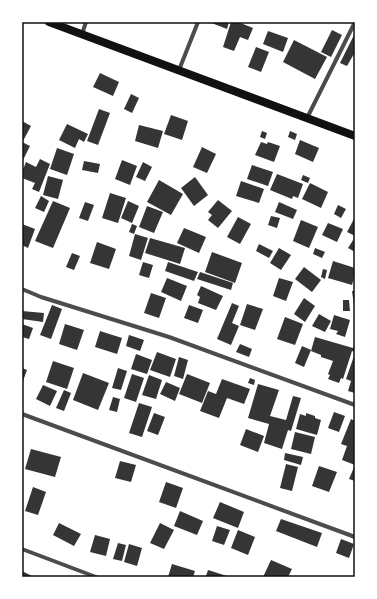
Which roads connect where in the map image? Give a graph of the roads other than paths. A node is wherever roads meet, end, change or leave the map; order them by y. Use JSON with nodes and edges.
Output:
{"nodes":[{"id":1,"x":49,"y":22,"type":"edge"},
{"id":2,"x":86,"y":22,"type":"edge"},
{"id":3,"x":198,"y":22,"type":"edge"},
{"id":4,"x":355,"y":22,"type":"edge"},
{"id":5,"x":82,"y":34,"type":"junction"},
{"id":6,"x":179,"y":71,"type":"junction"},
{"id":7,"x":307,"y":119,"type":"junction"},
{"id":8,"x":355,"y":136,"type":"edge"},
{"id":9,"x":22,"y":289,"type":"edge"},
{"id":10,"x":355,"y":405,"type":"edge"},
{"id":11,"x":22,"y":414,"type":"edge"},
{"id":12,"x":355,"y":537,"type":"edge"},
{"id":13,"x":22,"y":549,"type":"edge"},
{"id":14,"x":96,"y":577,"type":"edge"}],
"edges":[{"from":1,"to":5,"type":"main road"},
{"from":2,"to":5,"type":"street"},
{"from":3,"to":6,"type":"street"},
{"from":4,"to":7,"type":"street"},
{"from":5,"to":6,"type":"main road"},
{"from":6,"to":7,"type":"main road"},
{"from":7,"to":8,"type":"main road"},
{"from":9,"to":10,"type":"street"},
{"from":11,"to":12,"type":"street"},
{"from":13,"to":14,"type":"street"}]}
